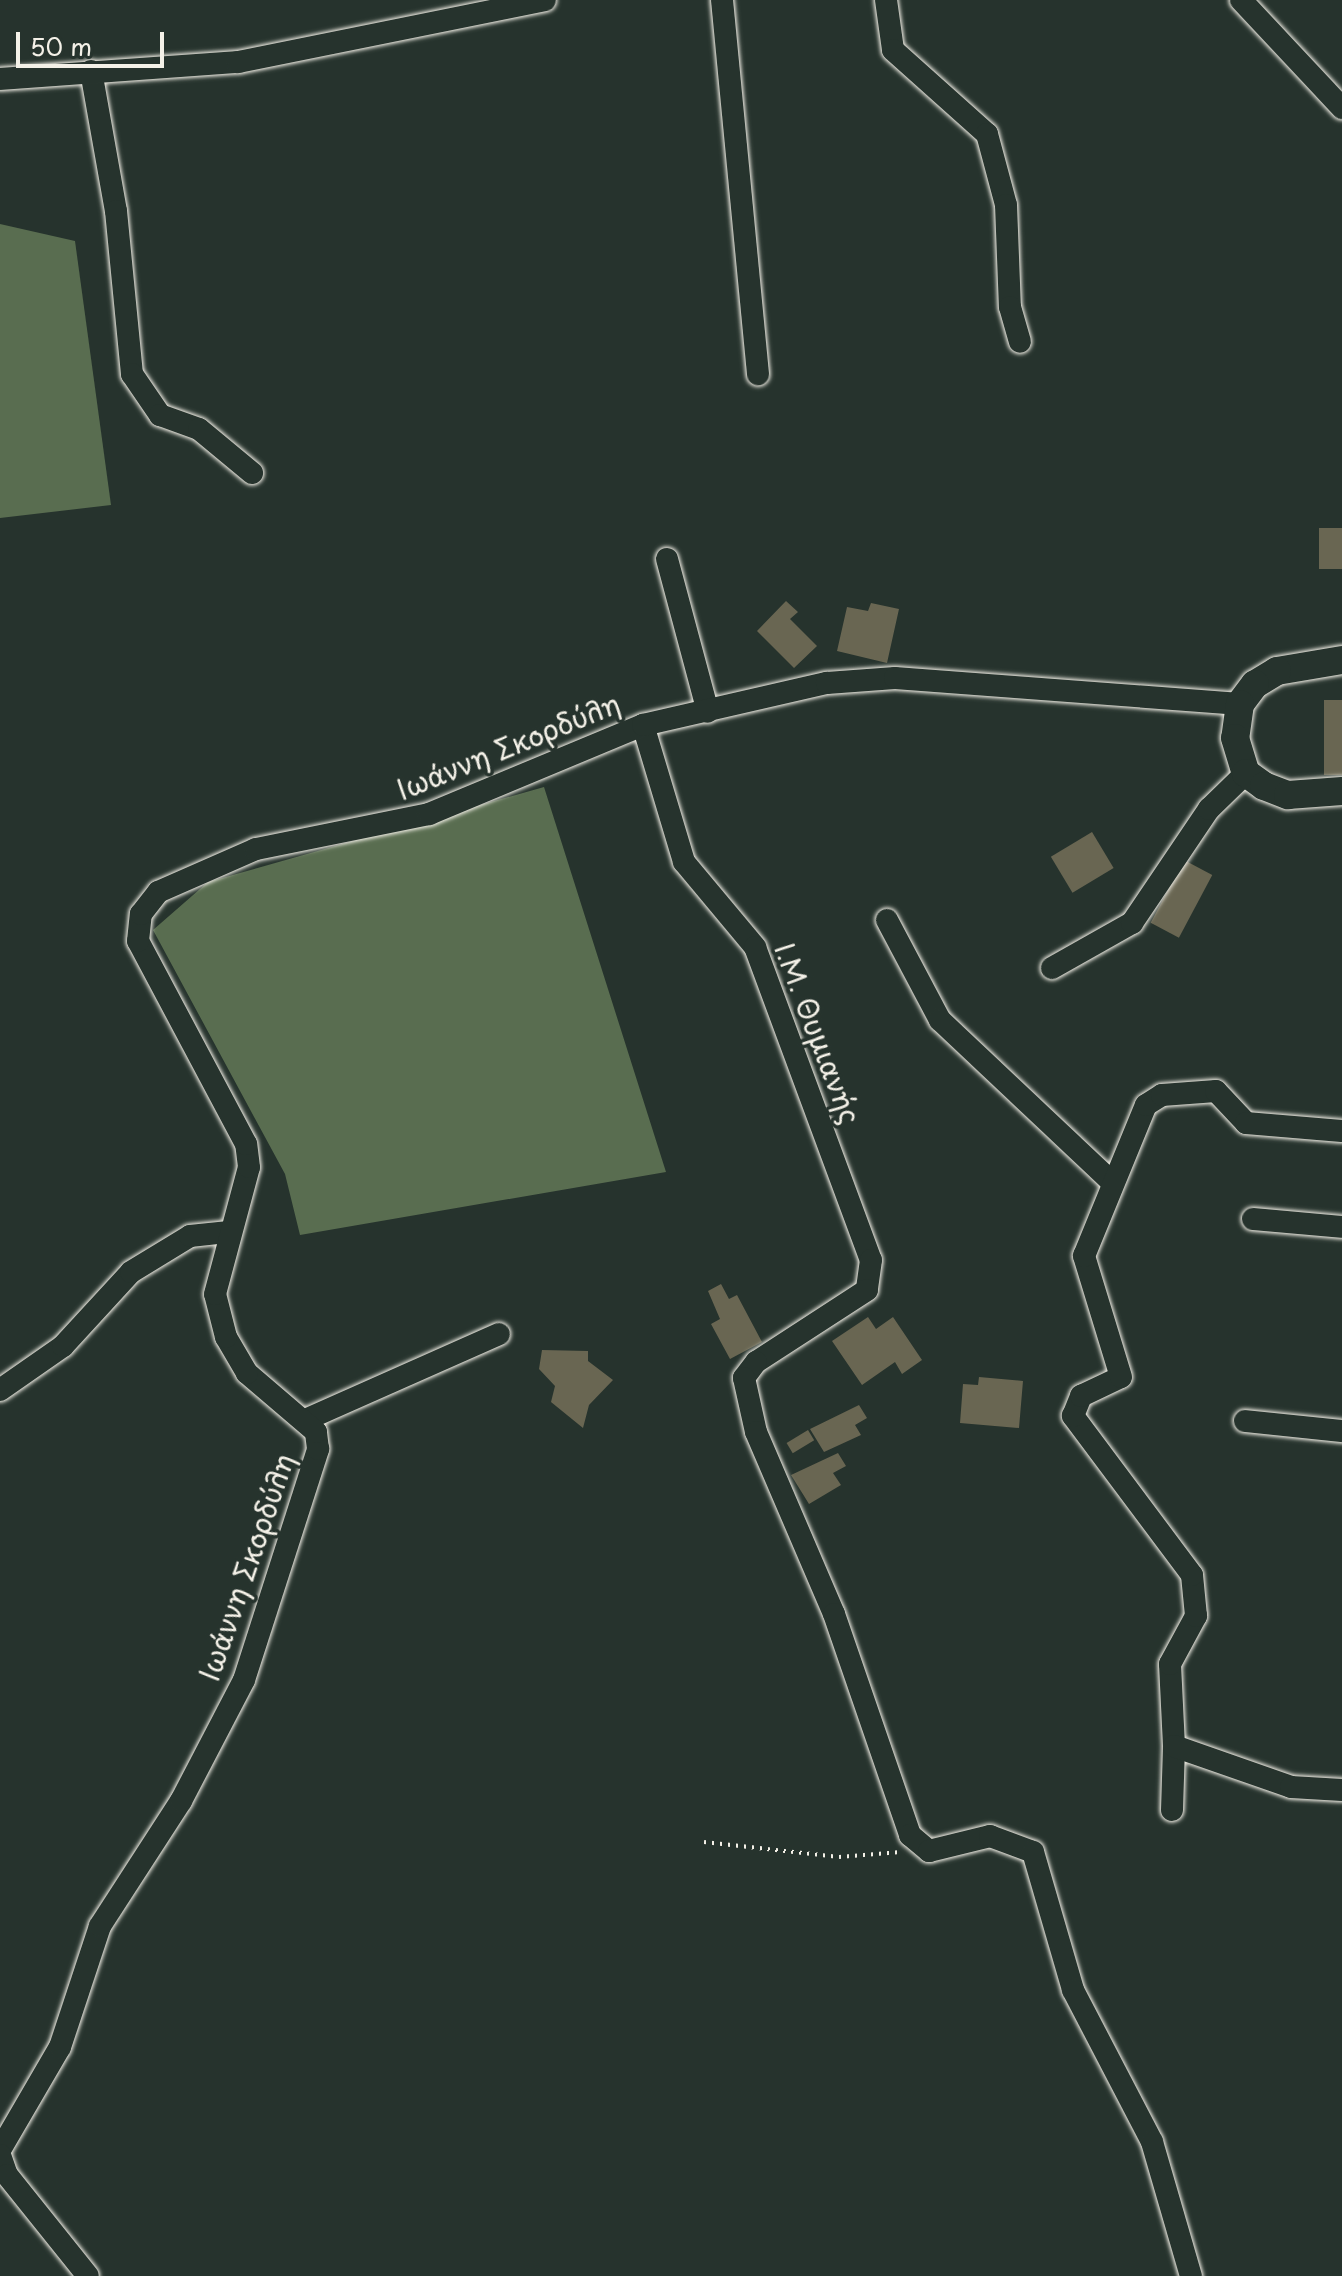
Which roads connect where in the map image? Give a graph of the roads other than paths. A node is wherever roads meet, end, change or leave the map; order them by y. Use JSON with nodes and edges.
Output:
{"nodes":[{"id":1,"x":545,"y":0,"type":"edge"},
{"id":2,"x":722,"y":0,"type":"edge"},
{"id":3,"x":886,"y":0,"type":"edge"},
{"id":4,"x":1241,"y":0,"type":"edge"},
{"id":5,"x":91,"y":71,"type":"junction"},
{"id":6,"x":0,"y":79,"type":"edge"},
{"id":7,"x":1342,"y":108,"type":"edge"},
{"id":8,"x":1020,"y":342,"type":"dead end"},
{"id":9,"x":758,"y":374,"type":"dead end"},
{"id":10,"x":252,"y":473,"type":"dead end"},
{"id":11,"x":667,"y":559,"type":"dead end"},
{"id":12,"x":1342,"y":660,"type":"edge"},
{"id":13,"x":1240,"y":704,"type":"junction"},
{"id":14,"x":708,"y":712,"type":"junction"},
{"id":15,"x":643,"y":725,"type":"junction"},
{"id":16,"x":1246,"y":773,"type":"junction"},
{"id":17,"x":1342,"y":791,"type":"edge"},
{"id":18,"x":887,"y":920,"type":"dead end"},
{"id":19,"x":1052,"y":968,"type":"dead end"},
{"id":20,"x":1342,"y":1131,"type":"edge"},
{"id":21,"x":1112,"y":1182,"type":"junction"},
{"id":22,"x":1253,"y":1219,"type":"dead end"},
{"id":23,"x":1342,"y":1227,"type":"edge"},
{"id":24,"x":229,"y":1232,"type":"junction"},
{"id":25,"x":499,"y":1334,"type":"dead end"},
{"id":26,"x":0,"y":1390,"type":"edge"},
{"id":27,"x":305,"y":1420,"type":"junction"},
{"id":28,"x":1245,"y":1421,"type":"dead end"},
{"id":29,"x":1342,"y":1431,"type":"edge"},
{"id":30,"x":1174,"y":1746,"type":"junction"},
{"id":31,"x":1342,"y":1790,"type":"edge"},
{"id":32,"x":1172,"y":1810,"type":"dead end"},
{"id":33,"x":0,"y":2152,"type":"edge"},
{"id":34,"x":77,"y":2272,"type":"edge"},
{"id":35,"x":1191,"y":2276,"type":"edge"}],
"edges":[{"from":1,"to":5,"type":"street"},
{"from":2,"to":9,"type":"street"},
{"from":3,"to":8,"type":"street"},
{"from":4,"to":7,"type":"street"},
{"from":5,"to":6,"type":"street"},
{"from":5,"to":10,"type":"street"},
{"from":11,"to":14,"type":"street"},
{"from":12,"to":13,"type":"main road"},
{"from":13,"to":14,"type":"street","name":"Ιωάννη Σκορδύλη"},
{"from":13,"to":16,"type":"main road"},
{"from":14,"to":15,"type":"street","name":"Ιωάννη Σκορδύλη"},
{"from":15,"to":24,"type":"street","name":"Ιωάννη Σκορδύλη"},
{"from":15,"to":35,"type":"street","name":"Ι.Μ. Θυμιανής"},
{"from":16,"to":17,"type":"main road"},
{"from":16,"to":19,"type":"street"},
{"from":18,"to":21,"type":"street"},
{"from":20,"to":21,"type":"street"},
{"from":21,"to":30,"type":"street"},
{"from":22,"to":23,"type":"street"},
{"from":24,"to":26,"type":"street"},
{"from":24,"to":27,"type":"street","name":"Ιωάννη Σκορδύλη"},
{"from":25,"to":27,"type":"street"},
{"from":27,"to":33,"type":"street","name":"Ιωάννη Σκορδύλη"},
{"from":28,"to":29,"type":"street"},
{"from":30,"to":31,"type":"street"},
{"from":30,"to":32,"type":"street"},
{"from":33,"to":34,"type":"street","name":"Ιωάννη Σκορδύλη"}]}
